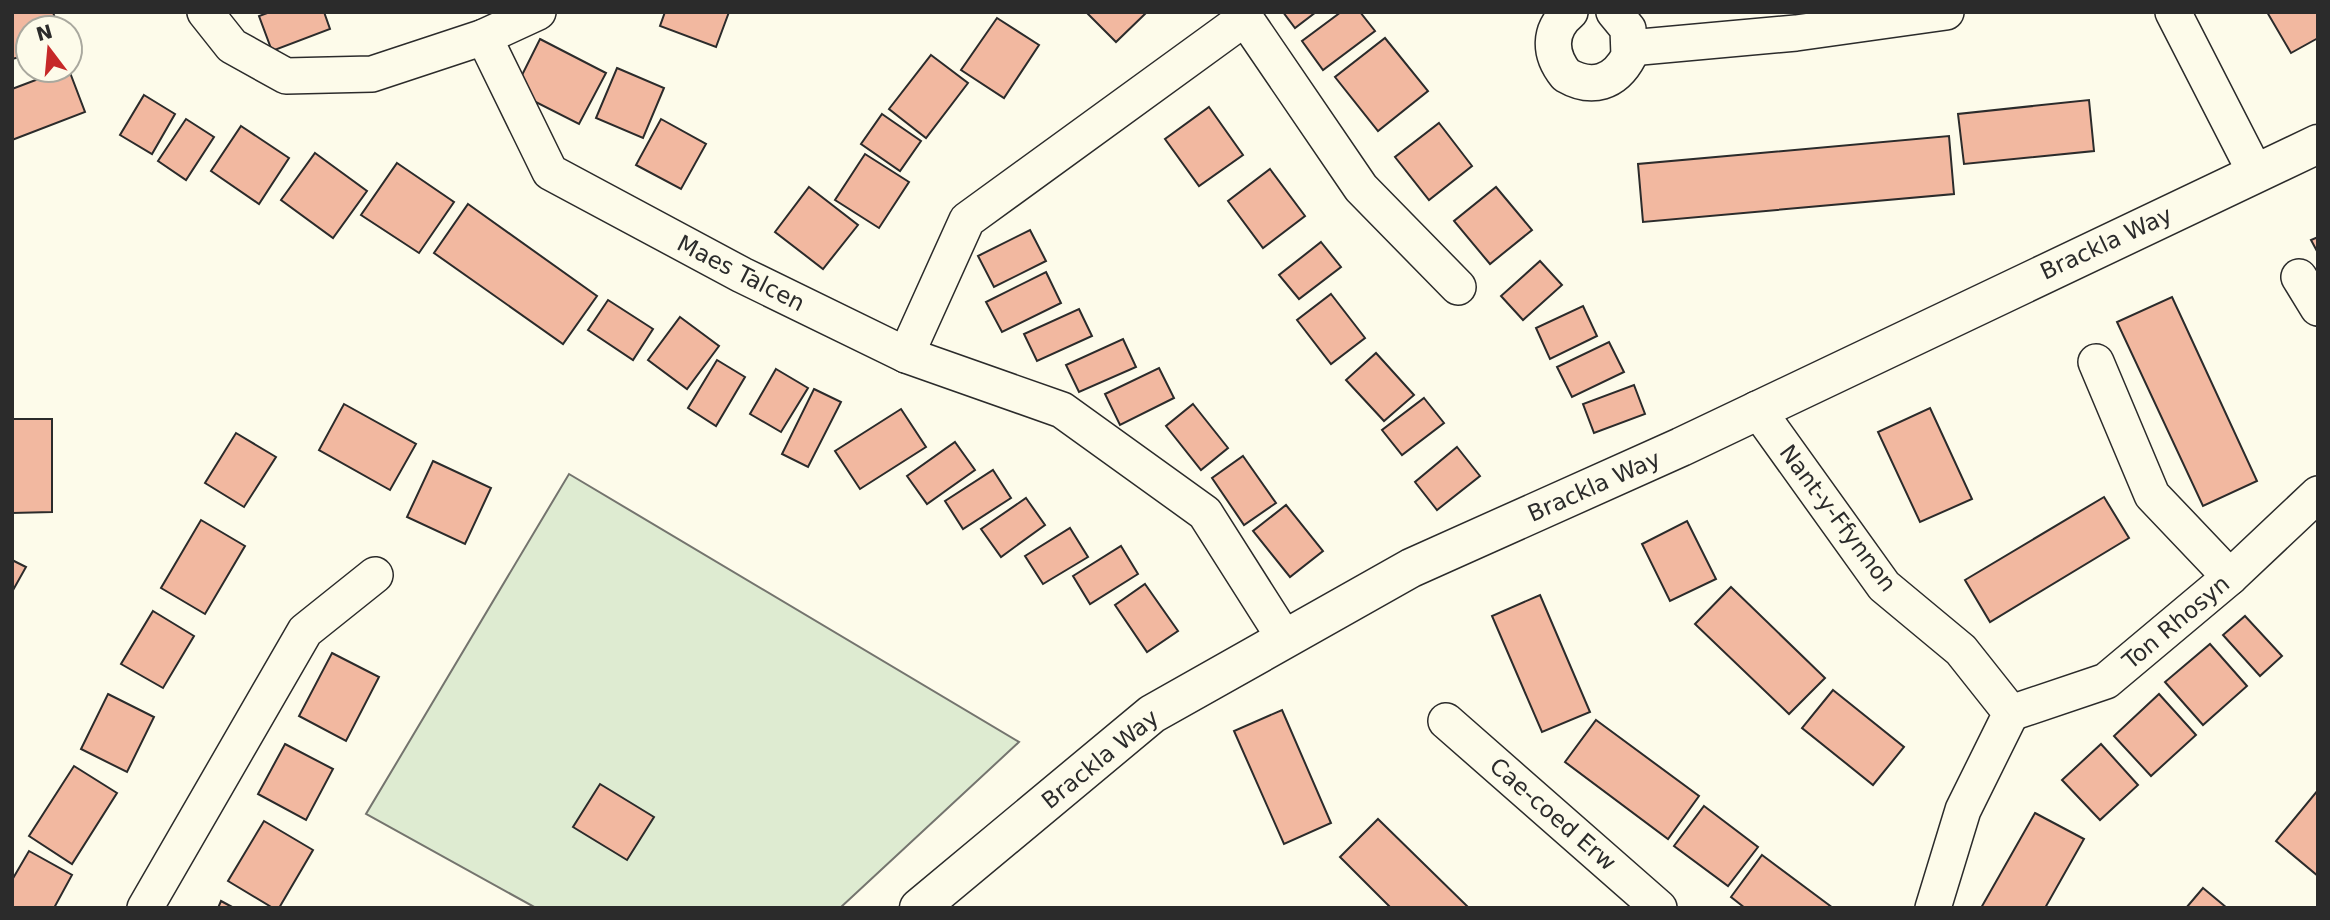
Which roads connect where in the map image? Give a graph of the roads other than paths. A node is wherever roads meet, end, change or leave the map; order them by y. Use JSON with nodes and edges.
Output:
{"nodes":[{"id":1,"x":205,"y":12,"type":"edge"},
{"id":2,"x":538,"y":12,"type":"edge"},
{"id":3,"x":1570,"y":12,"type":"edge"},
{"id":4,"x":1614,"y":12,"type":"edge"},
{"id":5,"x":1946,"y":12,"type":"edge"},
{"id":6,"x":2173,"y":12,"type":"edge"},
{"id":7,"x":1243,"y":15,"type":"edge"},
{"id":8,"x":484,"y":37,"type":"junction"},
{"id":9,"x":1630,"y":48,"type":"junction"},
{"id":10,"x":2318,"y":144,"type":"edge"},
{"id":11,"x":2255,"y":172,"type":"junction"},
{"id":12,"x":2298,"y":277,"type":"dead end"},
{"id":13,"x":1458,"y":287,"type":"dead end"},
{"id":14,"x":2318,"y":308,"type":"edge"},
{"id":15,"x":906,"y":355,"type":"junction"},
{"id":16,"x":2096,"y":362,"type":"dead end"},
{"id":17,"x":1756,"y":410,"type":"junction"},
{"id":18,"x":2318,"y":494,"type":"edge"},
{"id":19,"x":375,"y":575,"type":"dead end"},
{"id":20,"x":2230,"y":577,"type":"junction"},
{"id":21,"x":1285,"y":639,"type":"junction"},
{"id":22,"x":2011,"y":712,"type":"junction"},
{"id":23,"x":1446,"y":721,"type":"dead end"},
{"id":24,"x":145,"y":908,"type":"edge"},
{"id":25,"x":919,"y":908,"type":"edge"},
{"id":26,"x":1659,"y":908,"type":"edge"},
{"id":27,"x":1933,"y":908,"type":"edge"}],
"edges":[{"from":1,"to":8,"type":"street"},
{"from":2,"to":8,"type":"street"},
{"from":3,"to":9,"type":"street"},
{"from":4,"to":9,"type":"street"},
{"from":5,"to":9,"type":"street"},
{"from":6,"to":11,"type":"street"},
{"from":7,"to":13,"type":"street"},
{"from":7,"to":15,"type":"street"},
{"from":8,"to":15,"type":"street","name":"Maes Talcen"},
{"from":10,"to":11,"type":"street","name":"Brackla Way"},
{"from":11,"to":17,"type":"street","name":"Brackla Way"},
{"from":12,"to":14,"type":"street"},
{"from":15,"to":21,"type":"street","name":"Maes Talcen"},
{"from":16,"to":20,"type":"street"},
{"from":17,"to":21,"type":"street","name":"Brackla Way"},
{"from":17,"to":22,"type":"street","name":"Nant-y-Ffynnon"},
{"from":18,"to":20,"type":"street","name":"Ton Rhosyn"},
{"from":19,"to":24,"type":"street"},
{"from":20,"to":22,"type":"street","name":"Ton Rhosyn"},
{"from":21,"to":25,"type":"street","name":"Brackla Way"},
{"from":22,"to":27,"type":"street"},
{"from":23,"to":26,"type":"street","name":"Cae-coed Erw"}]}
